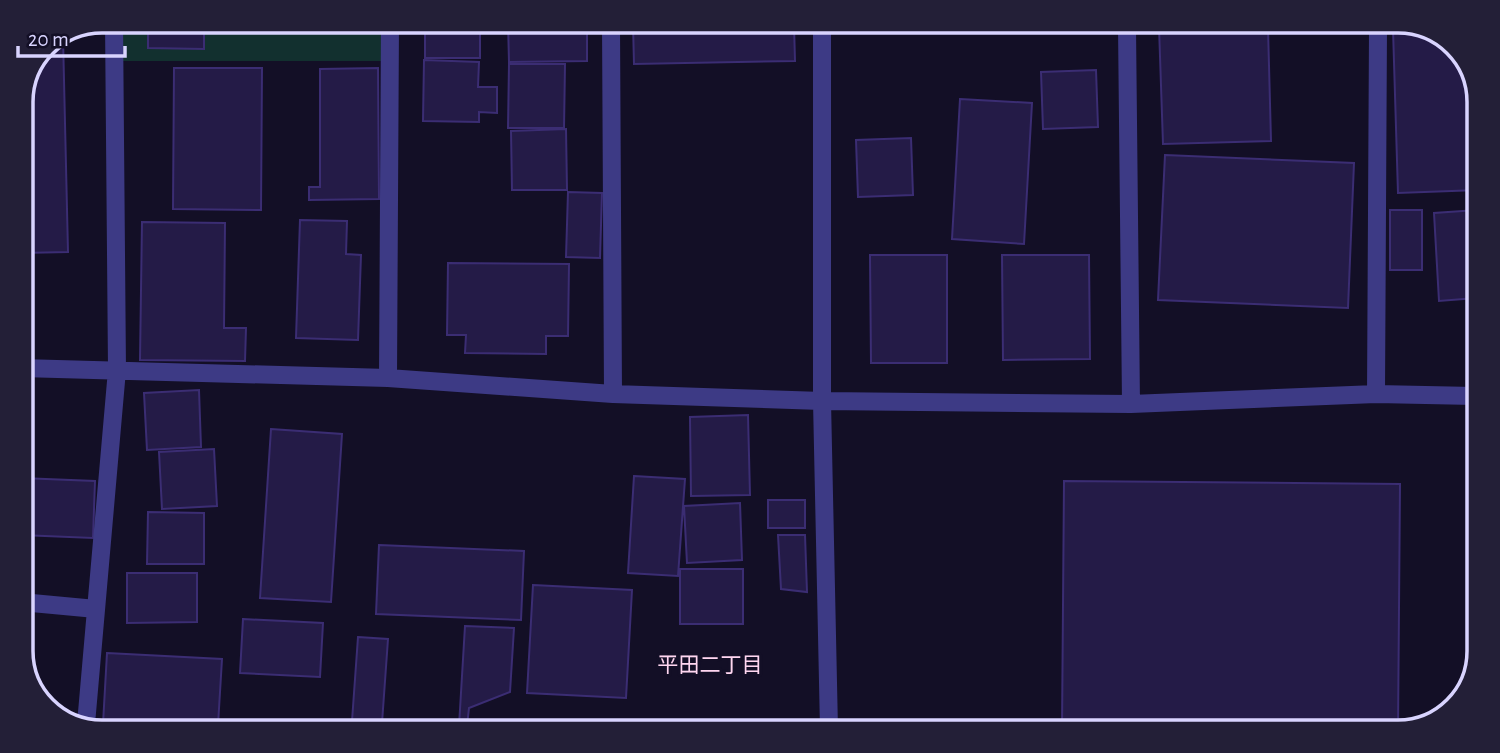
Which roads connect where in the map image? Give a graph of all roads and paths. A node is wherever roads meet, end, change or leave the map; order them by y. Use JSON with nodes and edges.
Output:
{"nodes":[{"id":1,"x":114,"y":33,"type":"edge"},
{"id":2,"x":390,"y":33,"type":"edge"},
{"id":3,"x":611,"y":33,"type":"edge"},
{"id":4,"x":822,"y":33,"type":"edge"},
{"id":5,"x":1127,"y":33,"type":"edge"},
{"id":6,"x":1378,"y":33,"type":"edge"},
{"id":7,"x":33,"y":368,"type":"edge"},
{"id":8,"x":117,"y":370,"type":"junction"},
{"id":9,"x":388,"y":378,"type":"junction"},
{"id":10,"x":612,"y":394,"type":"junction"},
{"id":11,"x":1376,"y":394,"type":"junction"},
{"id":12,"x":1467,"y":396,"type":"edge"},
{"id":13,"x":822,"y":401,"type":"junction"},
{"id":14,"x":1131,"y":404,"type":"junction"},
{"id":15,"x":33,"y":603,"type":"edge"},
{"id":16,"x":96,"y":609,"type":"junction"},
{"id":17,"x":87,"y":718,"type":"edge"},
{"id":18,"x":829,"y":720,"type":"edge"}],
"edges":[{"from":1,"to":8,"type":"street"},
{"from":2,"to":9,"type":"street"},
{"from":3,"to":10,"type":"street"},
{"from":4,"to":13,"type":"street"},
{"from":5,"to":14,"type":"street"},
{"from":6,"to":11,"type":"street"},
{"from":7,"to":8,"type":"street"},
{"from":8,"to":9,"type":"street"},
{"from":8,"to":16,"type":"street"},
{"from":9,"to":10,"type":"street"},
{"from":10,"to":13,"type":"street"},
{"from":11,"to":12,"type":"street"},
{"from":11,"to":14,"type":"street"},
{"from":13,"to":14,"type":"street"},
{"from":13,"to":18,"type":"street"},
{"from":15,"to":16,"type":"street"},
{"from":16,"to":17,"type":"street"}]}
